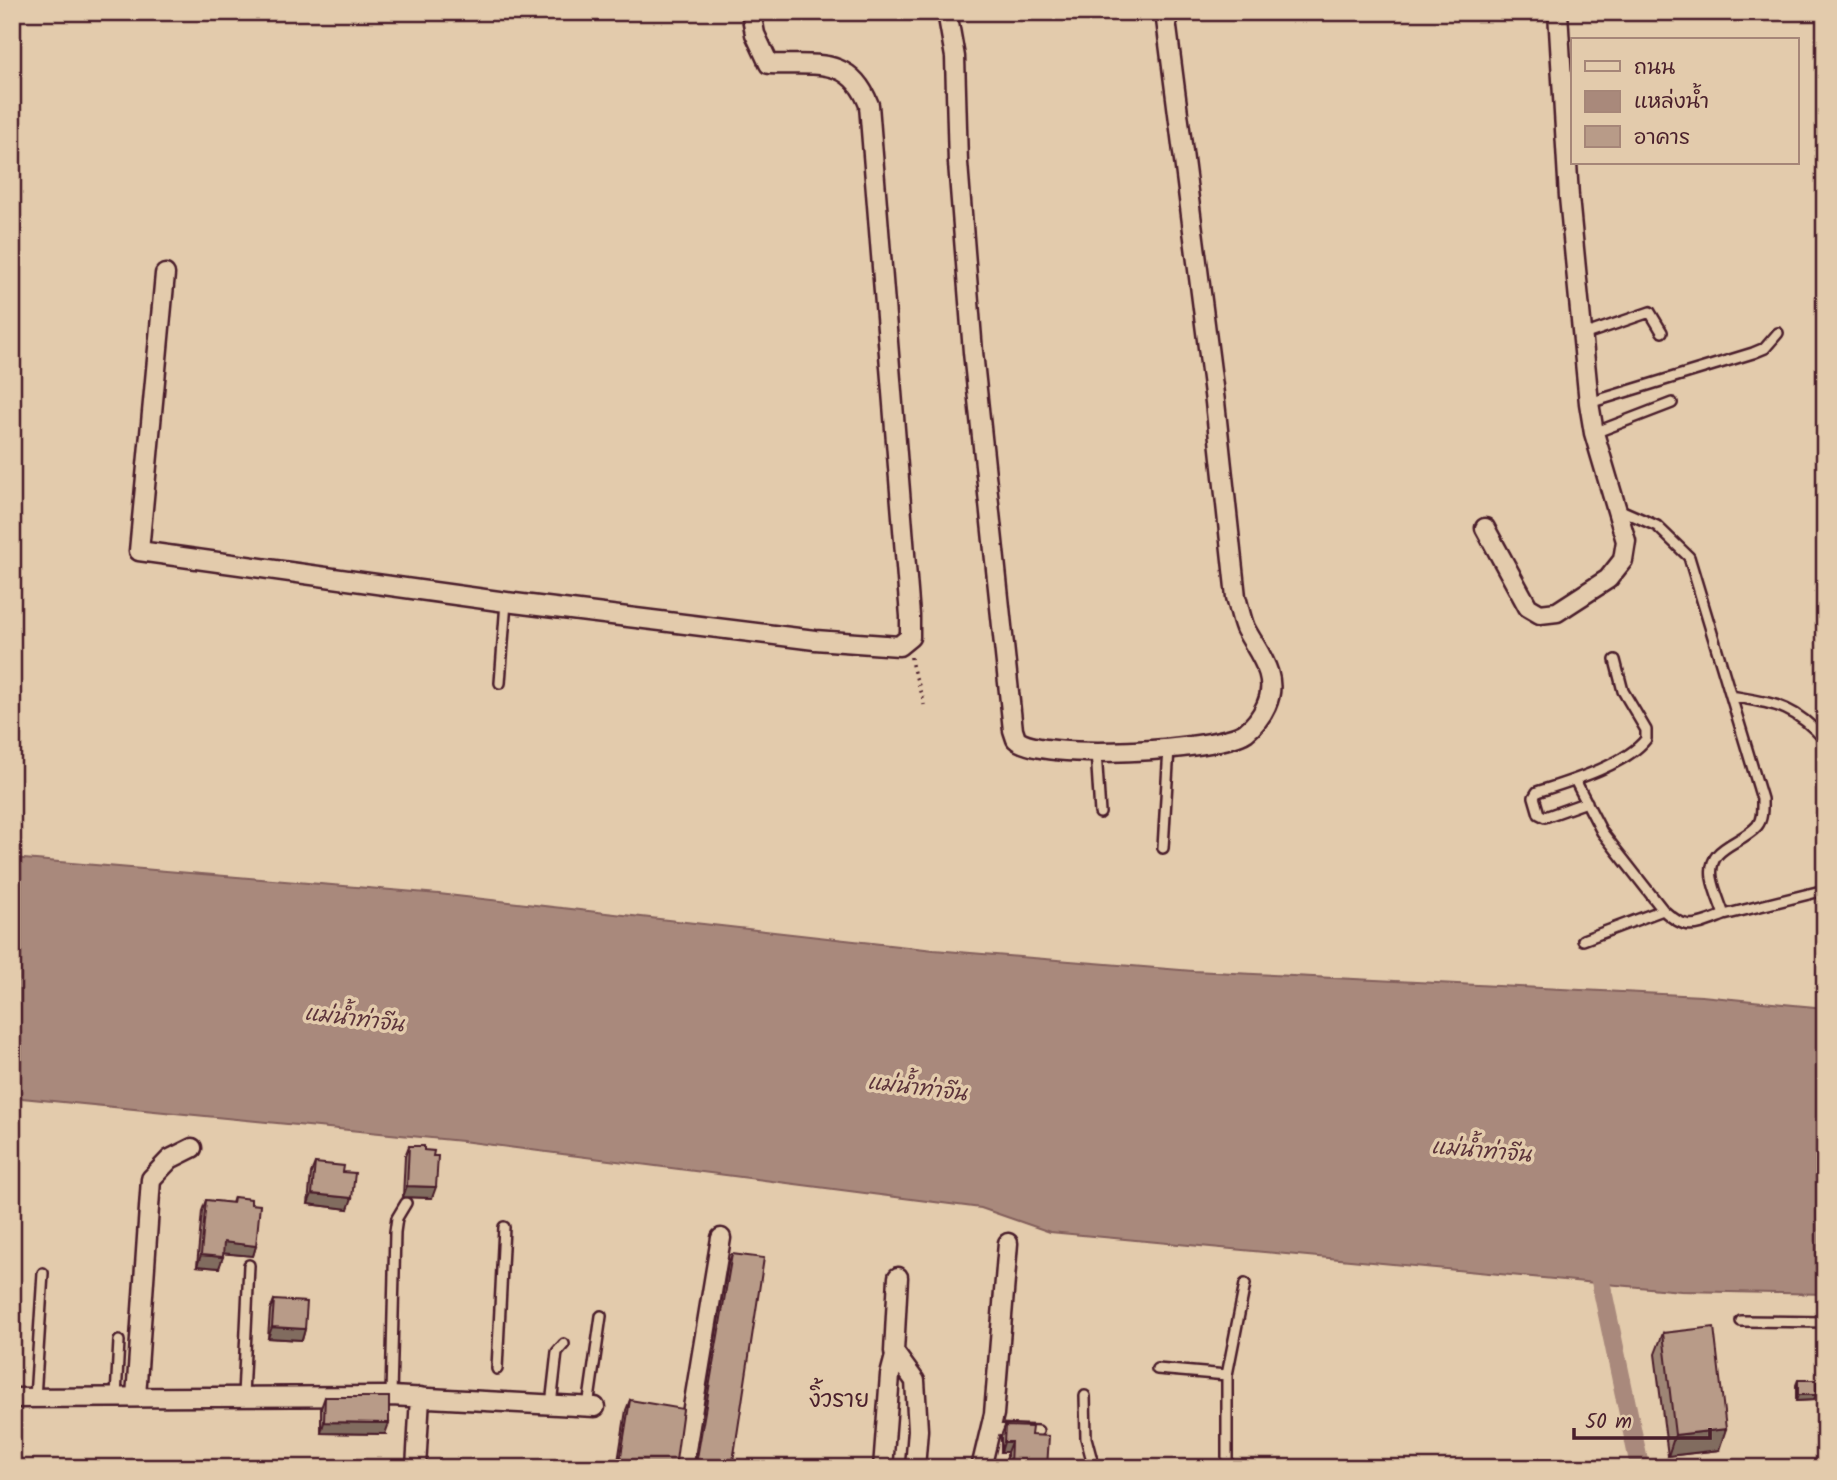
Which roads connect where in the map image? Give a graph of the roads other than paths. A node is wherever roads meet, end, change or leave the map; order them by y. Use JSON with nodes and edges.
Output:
{"nodes":[{"id":1,"x":751,"y":12,"type":"edge"},
{"id":2,"x":947,"y":12,"type":"edge"},
{"id":3,"x":1166,"y":12,"type":"edge"},
{"id":4,"x":1558,"y":12,"type":"edge"},
{"id":5,"x":165,"y":274,"type":"dead end"},
{"id":6,"x":1662,"y":332,"type":"dead end"},
{"id":7,"x":1778,"y":333,"type":"dead end"},
{"id":8,"x":1583,"y":335,"type":"junction"},
{"id":9,"x":1589,"y":403,"type":"junction"},
{"id":10,"x":1672,"y":403,"type":"dead end"},
{"id":11,"x":1594,"y":433,"type":"junction"},
{"id":12,"x":1615,"y":508,"type":"junction"},
{"id":13,"x":1485,"y":528,"type":"dead end"},
{"id":14,"x":506,"y":602,"type":"junction"},
{"id":15,"x":1615,"y":660,"type":"dead end"},
{"id":16,"x":500,"y":683,"type":"dead end"},
{"id":17,"x":1731,"y":696,"type":"junction"},
{"id":18,"x":1825,"y":740,"type":"edge"},
{"id":19,"x":1163,"y":749,"type":"junction"},
{"id":20,"x":1105,"y":751,"type":"junction"},
{"id":21,"x":1575,"y":780,"type":"junction"},
{"id":22,"x":1587,"y":802,"type":"junction"},
{"id":23,"x":1100,"y":813,"type":"dead end"},
{"id":24,"x":1163,"y":848,"type":"dead end"},
{"id":25,"x":1825,"y":890,"type":"edge"},
{"id":26,"x":1663,"y":910,"type":"junction"},
{"id":27,"x":1724,"y":915,"type":"junction"},
{"id":28,"x":1583,"y":940,"type":"dead end"},
{"id":29,"x":192,"y":1148,"type":"dead end"},
{"id":30,"x":406,"y":1203,"type":"dead end"},
{"id":31,"x":504,"y":1227,"type":"dead end"},
{"id":32,"x":721,"y":1238,"type":"dead end"},
{"id":33,"x":1008,"y":1243,"type":"dead end"},
{"id":34,"x":249,"y":1265,"type":"dead end"},
{"id":35,"x":43,"y":1273,"type":"dead end"},
{"id":36,"x":898,"y":1278,"type":"dead end"},
{"id":37,"x":1245,"y":1283,"type":"dead end"},
{"id":38,"x":601,"y":1316,"type":"dead end"},
{"id":39,"x":1741,"y":1321,"type":"dead end"},
{"id":40,"x":1825,"y":1322,"type":"edge"},
{"id":41,"x":118,"y":1341,"type":"dead end"},
{"id":42,"x":564,"y":1344,"type":"dead end"},
{"id":43,"x":895,"y":1356,"type":"junction"},
{"id":44,"x":497,"y":1369,"type":"dead end"},
{"id":45,"x":1157,"y":1369,"type":"dead end"},
{"id":46,"x":1227,"y":1375,"type":"junction"},
{"id":47,"x":243,"y":1396,"type":"junction"},
{"id":48,"x":391,"y":1396,"type":"junction"},
{"id":49,"x":1085,"y":1396,"type":"dead end"},
{"id":50,"x":116,"y":1397,"type":"junction"},
{"id":51,"x":136,"y":1397,"type":"junction"},
{"id":52,"x":420,"y":1397,"type":"junction"},
{"id":53,"x":12,"y":1398,"type":"edge"},
{"id":54,"x":35,"y":1398,"type":"junction"},
{"id":55,"x":551,"y":1405,"type":"junction"},
{"id":56,"x":592,"y":1407,"type":"joint"},
{"id":57,"x":990,"y":1429,"type":"junction"},
{"id":58,"x":1038,"y":1431,"type":"dead end"},
{"id":59,"x":416,"y":1468,"type":"edge"},
{"id":60,"x":683,"y":1468,"type":"edge"},
{"id":61,"x":883,"y":1468,"type":"edge"},
{"id":62,"x":915,"y":1468,"type":"edge"},
{"id":63,"x":981,"y":1468,"type":"edge"},
{"id":64,"x":1094,"y":1468,"type":"edge"},
{"id":65,"x":1227,"y":1468,"type":"edge"}],
"edges":[{"from":1,"to":14,"type":"street"},
{"from":2,"to":20,"type":"street"},
{"from":3,"to":19,"type":"street"},
{"from":4,"to":8,"type":"street"},
{"from":5,"to":14,"type":"street"},
{"from":6,"to":8,"type":"lane"},
{"from":7,"to":9,"type":"lane"},
{"from":8,"to":9,"type":"street"},
{"from":9,"to":11,"type":"street"},
{"from":10,"to":11,"type":"lane"},
{"from":11,"to":12,"type":"street"},
{"from":12,"to":13,"type":"street"},
{"from":12,"to":17,"type":"lane"},
{"from":14,"to":16,"type":"lane"},
{"from":15,"to":21,"type":"lane"},
{"from":17,"to":18,"type":"lane"},
{"from":17,"to":27,"type":"lane"},
{"from":19,"to":20,"type":"street"},
{"from":19,"to":24,"type":"lane"},
{"from":20,"to":23,"type":"lane"},
{"from":21,"to":22,"type":"lane"},
{"from":21,"to":22,"type":"lane"},
{"from":22,"to":26,"type":"lane"},
{"from":25,"to":27,"type":"lane"},
{"from":26,"to":27,"type":"lane"},
{"from":26,"to":28,"type":"lane"},
{"from":29,"to":51,"type":"street"},
{"from":30,"to":48,"type":"lane"},
{"from":31,"to":44,"type":"lane"},
{"from":32,"to":60,"type":"street"},
{"from":33,"to":57,"type":"street"},
{"from":34,"to":47,"type":"lane"},
{"from":35,"to":54,"type":"lane"},
{"from":36,"to":43,"type":"street"},
{"from":37,"to":46,"type":"lane"},
{"from":38,"to":56,"type":"lane"},
{"from":39,"to":40,"type":"lane"},
{"from":41,"to":50,"type":"lane"},
{"from":42,"to":55,"type":"lane"},
{"from":43,"to":61,"type":"street"},
{"from":43,"to":62,"type":"street"},
{"from":45,"to":46,"type":"lane"},
{"from":46,"to":65,"type":"lane"},
{"from":47,"to":48,"type":"street"},
{"from":47,"to":51,"type":"street"},
{"from":48,"to":52,"type":"street"},
{"from":49,"to":64,"type":"lane"},
{"from":50,"to":51,"type":"street"},
{"from":50,"to":54,"type":"street"},
{"from":52,"to":55,"type":"street"},
{"from":52,"to":59,"type":"street"},
{"from":53,"to":54,"type":"street"},
{"from":55,"to":56,"type":"street"},
{"from":57,"to":58,"type":"lane"},
{"from":57,"to":63,"type":"street"}]}
